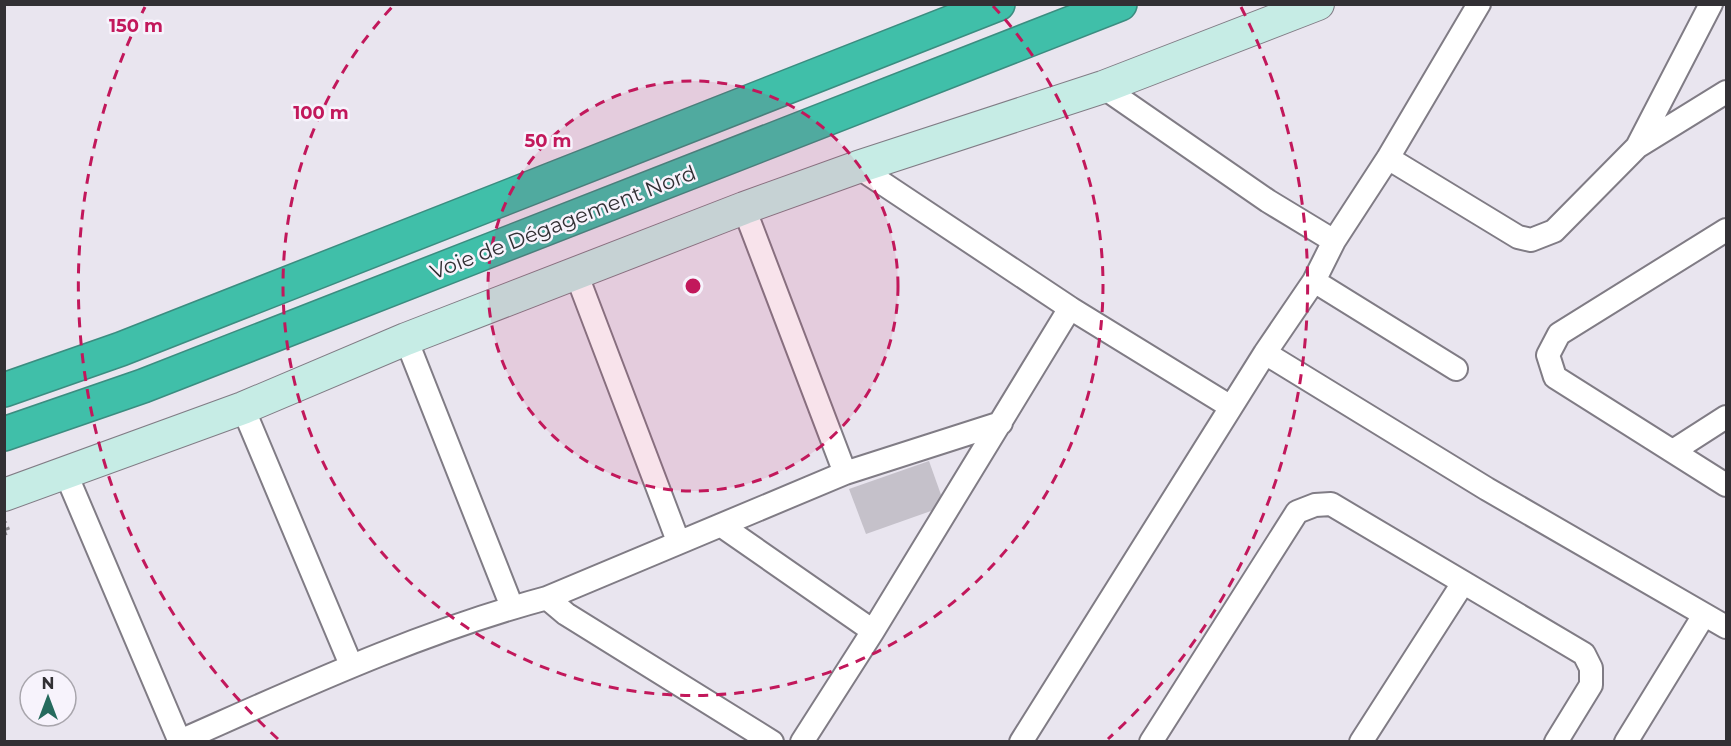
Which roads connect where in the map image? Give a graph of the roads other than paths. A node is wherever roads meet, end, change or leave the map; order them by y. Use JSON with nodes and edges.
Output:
{"nodes":[{"id":1,"x":998,"y":4,"type":"edge"},
{"id":2,"x":1120,"y":4,"type":"edge"},
{"id":3,"x":1318,"y":4,"type":"edge"},
{"id":4,"x":1479,"y":4,"type":"edge"},
{"id":5,"x":1711,"y":4,"type":"edge"},
{"id":6,"x":1103,"y":87,"type":"junction"},
{"id":7,"x":1726,"y":92,"type":"edge"},
{"id":8,"x":1637,"y":147,"type":"junction"},
{"id":9,"x":1388,"y":158,"type":"junction"},
{"id":10,"x":858,"y":167,"type":"junction"},
{"id":11,"x":744,"y":208,"type":"junction"},
{"id":12,"x":1726,"y":230,"type":"edge"},
{"id":13,"x":1334,"y":241,"type":"junction"},
{"id":14,"x":576,"y":273,"type":"junction"},
{"id":15,"x":1314,"y":281,"type":"junction"},
{"id":16,"x":1070,"y":308,"type":"junction"},
{"id":17,"x":406,"y":339,"type":"junction"},
{"id":18,"x":1265,"y":353,"type":"junction"},
{"id":19,"x":1456,"y":369,"type":"dead end"},
{"id":20,"x":4,"y":390,"type":"edge"},
{"id":21,"x":1231,"y":407,"type":"junction"},
{"id":22,"x":243,"y":408,"type":"junction"},
{"id":23,"x":1726,"y":417,"type":"edge"},
{"id":24,"x":1001,"y":423,"type":"junction"},
{"id":25,"x":4,"y":434,"type":"edge"},
{"id":26,"x":1673,"y":451,"type":"junction"},
{"id":27,"x":845,"y":473,"type":"junction"},
{"id":28,"x":66,"y":474,"type":"junction"},
{"id":29,"x":1726,"y":485,"type":"edge"},
{"id":30,"x":4,"y":495,"type":"edge"},
{"id":31,"x":722,"y":526,"type":"junction"},
{"id":32,"x":678,"y":542,"type":"junction"},
{"id":33,"x":1463,"y":583,"type":"junction"},
{"id":34,"x":547,"y":598,"type":"junction"},
{"id":35,"x":512,"y":607,"type":"junction"},
{"id":36,"x":1704,"y":615,"type":"junction"},
{"id":37,"x":1726,"y":627,"type":"edge"},
{"id":38,"x":873,"y":631,"type":"junction"},
{"id":39,"x":351,"y":665,"type":"junction"},
{"id":40,"x":180,"y":741,"type":"edge"},
{"id":41,"x":771,"y":741,"type":"edge"},
{"id":42,"x":802,"y":741,"type":"edge"},
{"id":43,"x":1021,"y":741,"type":"edge"},
{"id":44,"x":1152,"y":741,"type":"edge"},
{"id":45,"x":1361,"y":741,"type":"edge"},
{"id":46,"x":1556,"y":741,"type":"edge"},
{"id":47,"x":1626,"y":741,"type":"edge"}],
"edges":[{"from":1,"to":20,"type":"highway","name":"Voie de Dégagement Nord"},
{"from":2,"to":25,"type":"highway","name":"Voie de Dégagement Nord"},
{"from":3,"to":6,"type":"main road"},
{"from":4,"to":9,"type":"street"},
{"from":5,"to":8,"type":"street"},
{"from":6,"to":10,"type":"main road"},
{"from":6,"to":13,"type":"street"},
{"from":7,"to":8,"type":"street"},
{"from":8,"to":9,"type":"street"},
{"from":9,"to":13,"type":"street"},
{"from":10,"to":11,"type":"main road"},
{"from":10,"to":16,"type":"street"},
{"from":11,"to":14,"type":"main road"},
{"from":11,"to":27,"type":"street"},
{"from":12,"to":26,"type":"street"},
{"from":13,"to":15,"type":"street"},
{"from":14,"to":17,"type":"main road"},
{"from":14,"to":32,"type":"street"},
{"from":15,"to":18,"type":"street"},
{"from":15,"to":19,"type":"street"},
{"from":16,"to":21,"type":"street"},
{"from":16,"to":24,"type":"street"},
{"from":17,"to":22,"type":"main road"},
{"from":17,"to":35,"type":"street"},
{"from":18,"to":21,"type":"street"},
{"from":18,"to":36,"type":"street"},
{"from":21,"to":43,"type":"street"},
{"from":22,"to":28,"type":"main road"},
{"from":22,"to":39,"type":"street"},
{"from":23,"to":26,"type":"street"},
{"from":24,"to":27,"type":"street"},
{"from":24,"to":38,"type":"street"},
{"from":26,"to":29,"type":"street"},
{"from":27,"to":31,"type":"street"},
{"from":28,"to":30,"type":"main road"},
{"from":28,"to":40,"type":"street"},
{"from":31,"to":32,"type":"street"},
{"from":31,"to":38,"type":"street"},
{"from":32,"to":34,"type":"street"},
{"from":33,"to":44,"type":"street"},
{"from":33,"to":45,"type":"street"},
{"from":33,"to":46,"type":"street"},
{"from":34,"to":35,"type":"street"},
{"from":34,"to":41,"type":"street"},
{"from":35,"to":39,"type":"street"},
{"from":36,"to":37,"type":"street"},
{"from":36,"to":47,"type":"street"},
{"from":38,"to":42,"type":"street"},
{"from":39,"to":40,"type":"street"}]}
